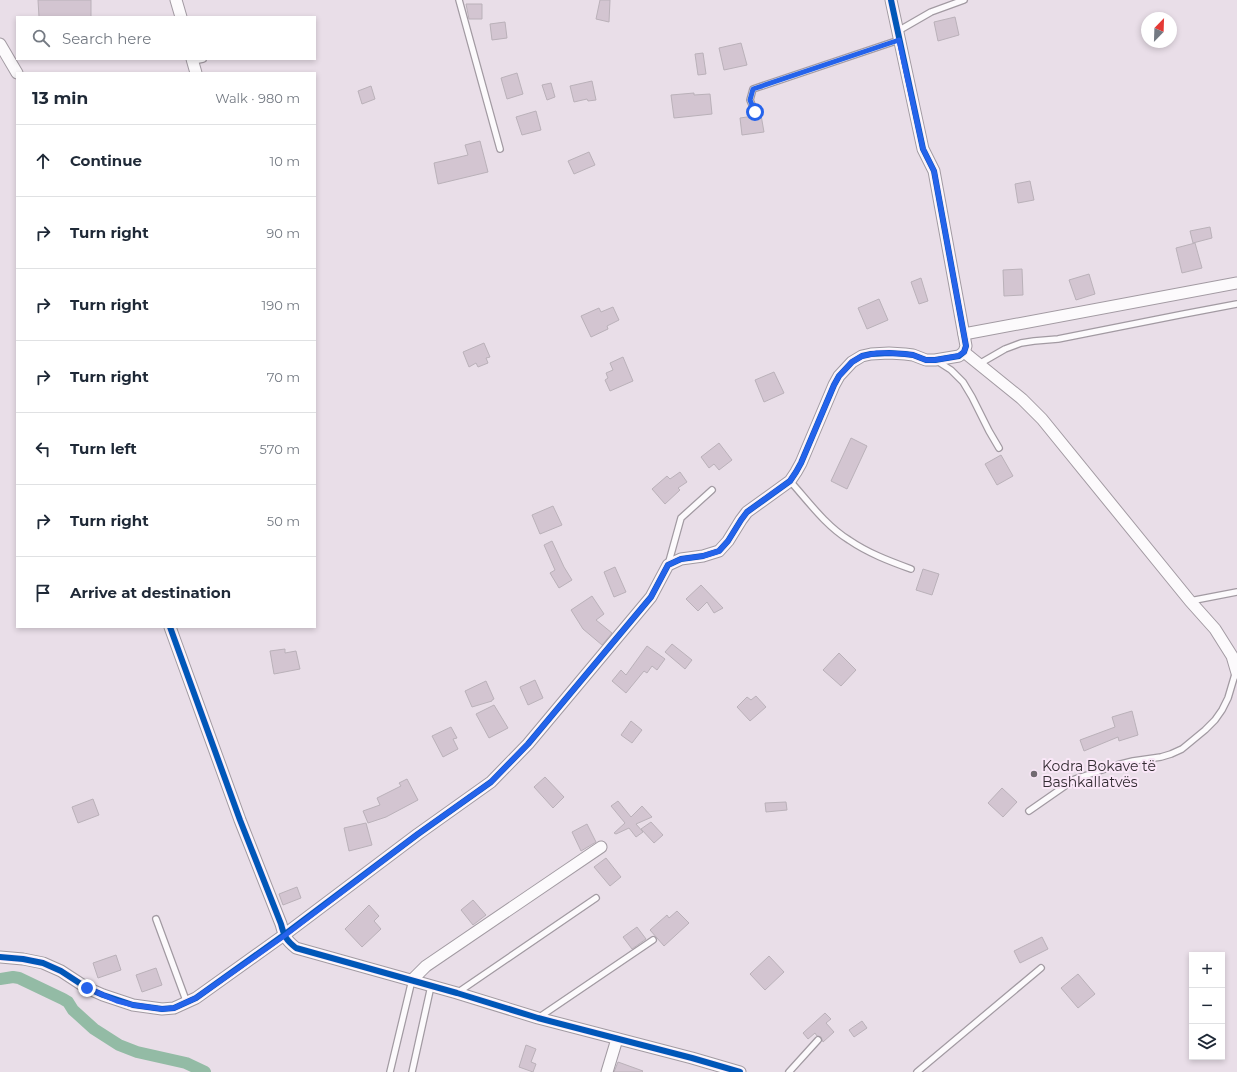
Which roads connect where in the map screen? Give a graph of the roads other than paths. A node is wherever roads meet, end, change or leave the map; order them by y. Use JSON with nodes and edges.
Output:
{"nodes":[{"id":1,"x":176,"y":0,"type":"edge"},
{"id":2,"x":459,"y":0,"type":"edge"},
{"id":3,"x":891,"y":0,"type":"edge"},
{"id":4,"x":964,"y":0,"type":"edge"},
{"id":5,"x":181,"y":16,"type":"edge"},
{"id":6,"x":898,"y":35,"type":"junction"},
{"id":7,"x":0,"y":44,"type":"edge"},
{"id":8,"x":196,"y":60,"type":"edge"},
{"id":9,"x":16,"y":72,"type":"edge"},
{"id":10,"x":196,"y":72,"type":"edge"},
{"id":11,"x":755,"y":112,"type":"dead end"},
{"id":12,"x":500,"y":149,"type":"dead end"},
{"id":13,"x":1237,"y":283,"type":"edge"},
{"id":14,"x":1237,"y":304,"type":"edge"},
{"id":15,"x":964,"y":334,"type":"junction"},
{"id":16,"x":964,"y":352,"type":"junction"},
{"id":17,"x":935,"y":360,"type":"junction"},
{"id":18,"x":979,"y":364,"type":"junction"},
{"id":19,"x":999,"y":448,"type":"dead end"},
{"id":20,"x":790,"y":481,"type":"junction"},
{"id":21,"x":712,"y":490,"type":"dead end"},
{"id":22,"x":668,"y":565,"type":"junction"},
{"id":23,"x":910,"y":569,"type":"dead end"},
{"id":24,"x":1237,"y":592,"type":"edge"},
{"id":25,"x":1190,"y":601,"type":"junction"},
{"id":26,"x":170,"y":628,"type":"edge"},
{"id":27,"x":1237,"y":672,"type":"edge"},
{"id":28,"x":1029,"y":811,"type":"dead end"},
{"id":29,"x":601,"y":847,"type":"dead end"},
{"id":30,"x":596,"y":898,"type":"dead end"},
{"id":31,"x":156,"y":919,"type":"dead end"},
{"id":32,"x":284,"y":936,"type":"junction"},
{"id":33,"x":653,"y":940,"type":"dead end"},
{"id":34,"x":0,"y":957,"type":"edge"},
{"id":35,"x":1041,"y":968,"type":"dead end"},
{"id":36,"x":412,"y":980,"type":"junction"},
{"id":37,"x":431,"y":985,"type":"junction"},
{"id":38,"x":457,"y":993,"type":"junction"},
{"id":39,"x":187,"y":1003,"type":"junction"},
{"id":40,"x":538,"y":1018,"type":"junction"},
{"id":41,"x":617,"y":1039,"type":"junction"},
{"id":42,"x":818,"y":1040,"type":"dead end"},
{"id":43,"x":390,"y":1072,"type":"edge"},
{"id":44,"x":412,"y":1072,"type":"edge"},
{"id":45,"x":607,"y":1072,"type":"edge"},
{"id":46,"x":740,"y":1072,"type":"edge"},
{"id":47,"x":790,"y":1072,"type":"edge"},
{"id":48,"x":918,"y":1072,"type":"edge"}],
"edges":[{"from":1,"to":5,"type":"street"},
{"from":2,"to":12,"type":"lane"},
{"from":3,"to":6,"type":"street"},
{"from":4,"to":6,"type":"lane"},
{"from":6,"to":11,"type":"lane"},
{"from":6,"to":15,"type":"street"},
{"from":7,"to":9,"type":"street"},
{"from":8,"to":10,"type":"street"},
{"from":13,"to":15,"type":"street"},
{"from":14,"to":18,"type":"lane"},
{"from":15,"to":16,"type":"street"},
{"from":16,"to":17,"type":"street"},
{"from":16,"to":18,"type":"street"},
{"from":17,"to":19,"type":"lane"},
{"from":17,"to":20,"type":"street"},
{"from":18,"to":25,"type":"street"},
{"from":20,"to":22,"type":"street"},
{"from":20,"to":23,"type":"lane"},
{"from":21,"to":22,"type":"lane"},
{"from":22,"to":32,"type":"street"},
{"from":24,"to":25,"type":"lane"},
{"from":25,"to":27,"type":"street"},
{"from":26,"to":32,"type":"street"},
{"from":27,"to":28,"type":"lane"},
{"from":29,"to":36,"type":"street"},
{"from":30,"to":38,"type":"lane"},
{"from":31,"to":39,"type":"lane"},
{"from":32,"to":36,"type":"street"},
{"from":32,"to":39,"type":"street"},
{"from":33,"to":40,"type":"lane"},
{"from":34,"to":39,"type":"street"},
{"from":35,"to":48,"type":"lane"},
{"from":36,"to":37,"type":"street"},
{"from":36,"to":43,"type":"lane"},
{"from":37,"to":38,"type":"street"},
{"from":37,"to":44,"type":"lane"},
{"from":38,"to":40,"type":"street"},
{"from":40,"to":41,"type":"street"},
{"from":41,"to":45,"type":"street"},
{"from":41,"to":46,"type":"street"},
{"from":42,"to":47,"type":"lane"}]}
